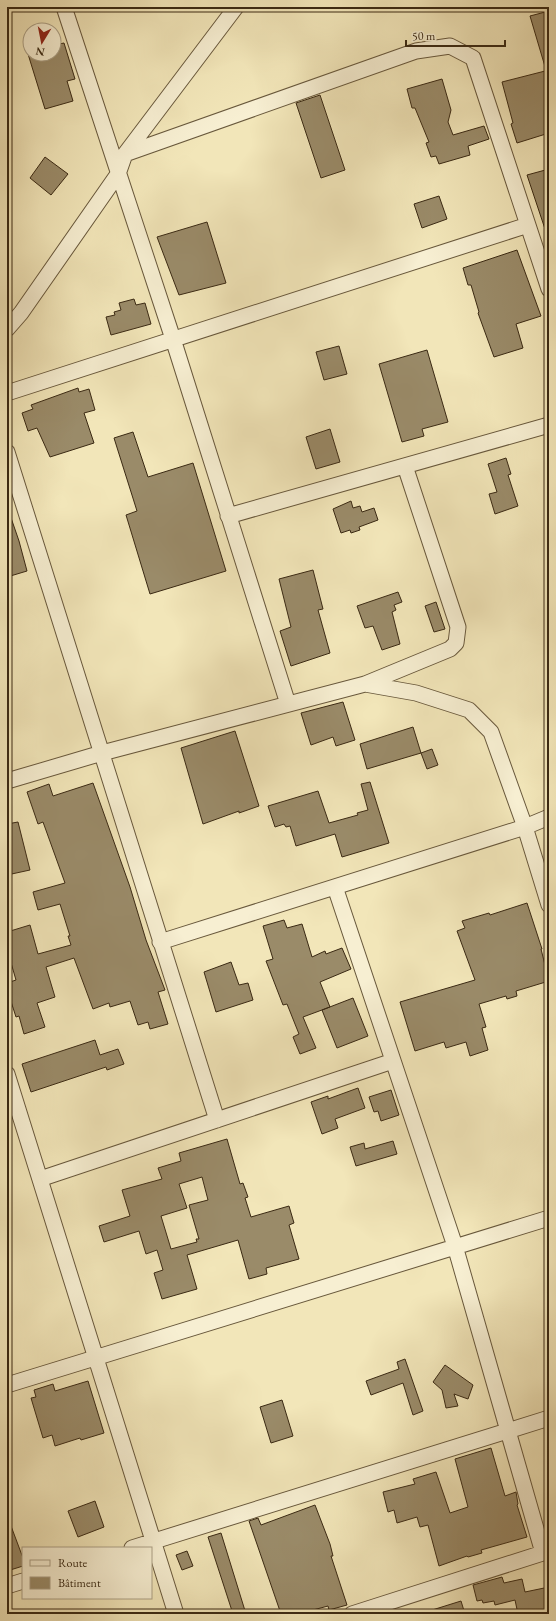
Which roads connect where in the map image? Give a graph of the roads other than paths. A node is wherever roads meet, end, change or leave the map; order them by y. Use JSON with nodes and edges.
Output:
{"nodes":[{"id":1,"x":64,"y":7,"type":"edge"},
{"id":2,"x":236,"y":7,"type":"edge"},
{"id":3,"x":125,"y":154,"type":"junction"},
{"id":4,"x":118,"y":174,"type":"junction"},
{"id":5,"x":528,"y":225,"type":"junction"},
{"id":6,"x":544,"y":254,"type":"edge"},
{"id":7,"x":549,"y":289,"type":"edge"},
{"id":8,"x":7,"y":329,"type":"edge"},
{"id":9,"x":172,"y":339,"type":"junction"},
{"id":10,"x":7,"y":393,"type":"edge"},
{"id":11,"x":549,"y":425,"type":"edge"},
{"id":12,"x":7,"y":452,"type":"edge"},
{"id":13,"x":405,"y":466,"type":"junction"},
{"id":14,"x":228,"y":516,"type":"junction"},
{"id":15,"x":365,"y":684,"type":"junction"},
{"id":16,"x":288,"y":704,"type":"junction"},
{"id":17,"x":102,"y":753,"type":"junction"},
{"id":18,"x":7,"y":781,"type":"edge"},
{"id":19,"x":549,"y":817,"type":"edge"},
{"id":20,"x":525,"y":828,"type":"junction"},
{"id":21,"x":335,"y":888,"type":"junction"},
{"id":22,"x":549,"y":905,"type":"edge"},
{"id":23,"x":160,"y":942,"type":"junction"},
{"id":24,"x":393,"y":1062,"type":"junction"},
{"id":25,"x":7,"y":1074,"type":"edge"},
{"id":26,"x":217,"y":1120,"type":"junction"},
{"id":27,"x":40,"y":1179,"type":"junction"},
{"id":28,"x":549,"y":1218,"type":"edge"},
{"id":29,"x":455,"y":1246,"type":"junction"},
{"id":30,"x":96,"y":1358,"type":"junction"},
{"id":31,"x":7,"y":1385,"type":"edge"},
{"id":32,"x":549,"y":1418,"type":"edge"},
{"id":33,"x":507,"y":1431,"type":"junction"},
{"id":34,"x":153,"y":1542,"type":"junction"},
{"id":35,"x":136,"y":1547,"type":"edge"},
{"id":36,"x":546,"y":1552,"type":"edge"},
{"id":37,"x":22,"y":1581,"type":"edge"},
{"id":38,"x":7,"y":1586,"type":"edge"},
{"id":39,"x":176,"y":1614,"type":"edge"},
{"id":40,"x":352,"y":1614,"type":"edge"}],
"edges":[{"from":1,"to":4,"type":"street"},
{"from":2,"to":3,"type":"street"},
{"from":3,"to":4,"type":"street"},
{"from":3,"to":5,"type":"street"},
{"from":4,"to":8,"type":"street"},
{"from":4,"to":9,"type":"street"},
{"from":5,"to":6,"type":"street"},
{"from":5,"to":9,"type":"street"},
{"from":6,"to":7,"type":"street"},
{"from":9,"to":10,"type":"street"},
{"from":9,"to":14,"type":"street"},
{"from":11,"to":13,"type":"street"},
{"from":12,"to":17,"type":"street"},
{"from":13,"to":14,"type":"street"},
{"from":13,"to":15,"type":"street"},
{"from":14,"to":16,"type":"street"},
{"from":15,"to":16,"type":"street"},
{"from":15,"to":20,"type":"street"},
{"from":16,"to":17,"type":"street"},
{"from":17,"to":18,"type":"street"},
{"from":17,"to":23,"type":"street"},
{"from":19,"to":20,"type":"street"},
{"from":20,"to":21,"type":"street"},
{"from":20,"to":22,"type":"street"},
{"from":21,"to":23,"type":"street"},
{"from":21,"to":24,"type":"street"},
{"from":23,"to":26,"type":"street"},
{"from":24,"to":26,"type":"street"},
{"from":24,"to":29,"type":"street"},
{"from":25,"to":27,"type":"street"},
{"from":26,"to":27,"type":"street"},
{"from":27,"to":30,"type":"street"},
{"from":28,"to":29,"type":"street"},
{"from":29,"to":30,"type":"street"},
{"from":29,"to":33,"type":"street"},
{"from":30,"to":31,"type":"street"},
{"from":30,"to":34,"type":"street"},
{"from":32,"to":33,"type":"street"},
{"from":33,"to":34,"type":"street"},
{"from":33,"to":36,"type":"street"},
{"from":34,"to":35,"type":"street"},
{"from":34,"to":39,"type":"street"},
{"from":36,"to":40,"type":"street"},
{"from":37,"to":38,"type":"street"}]}
